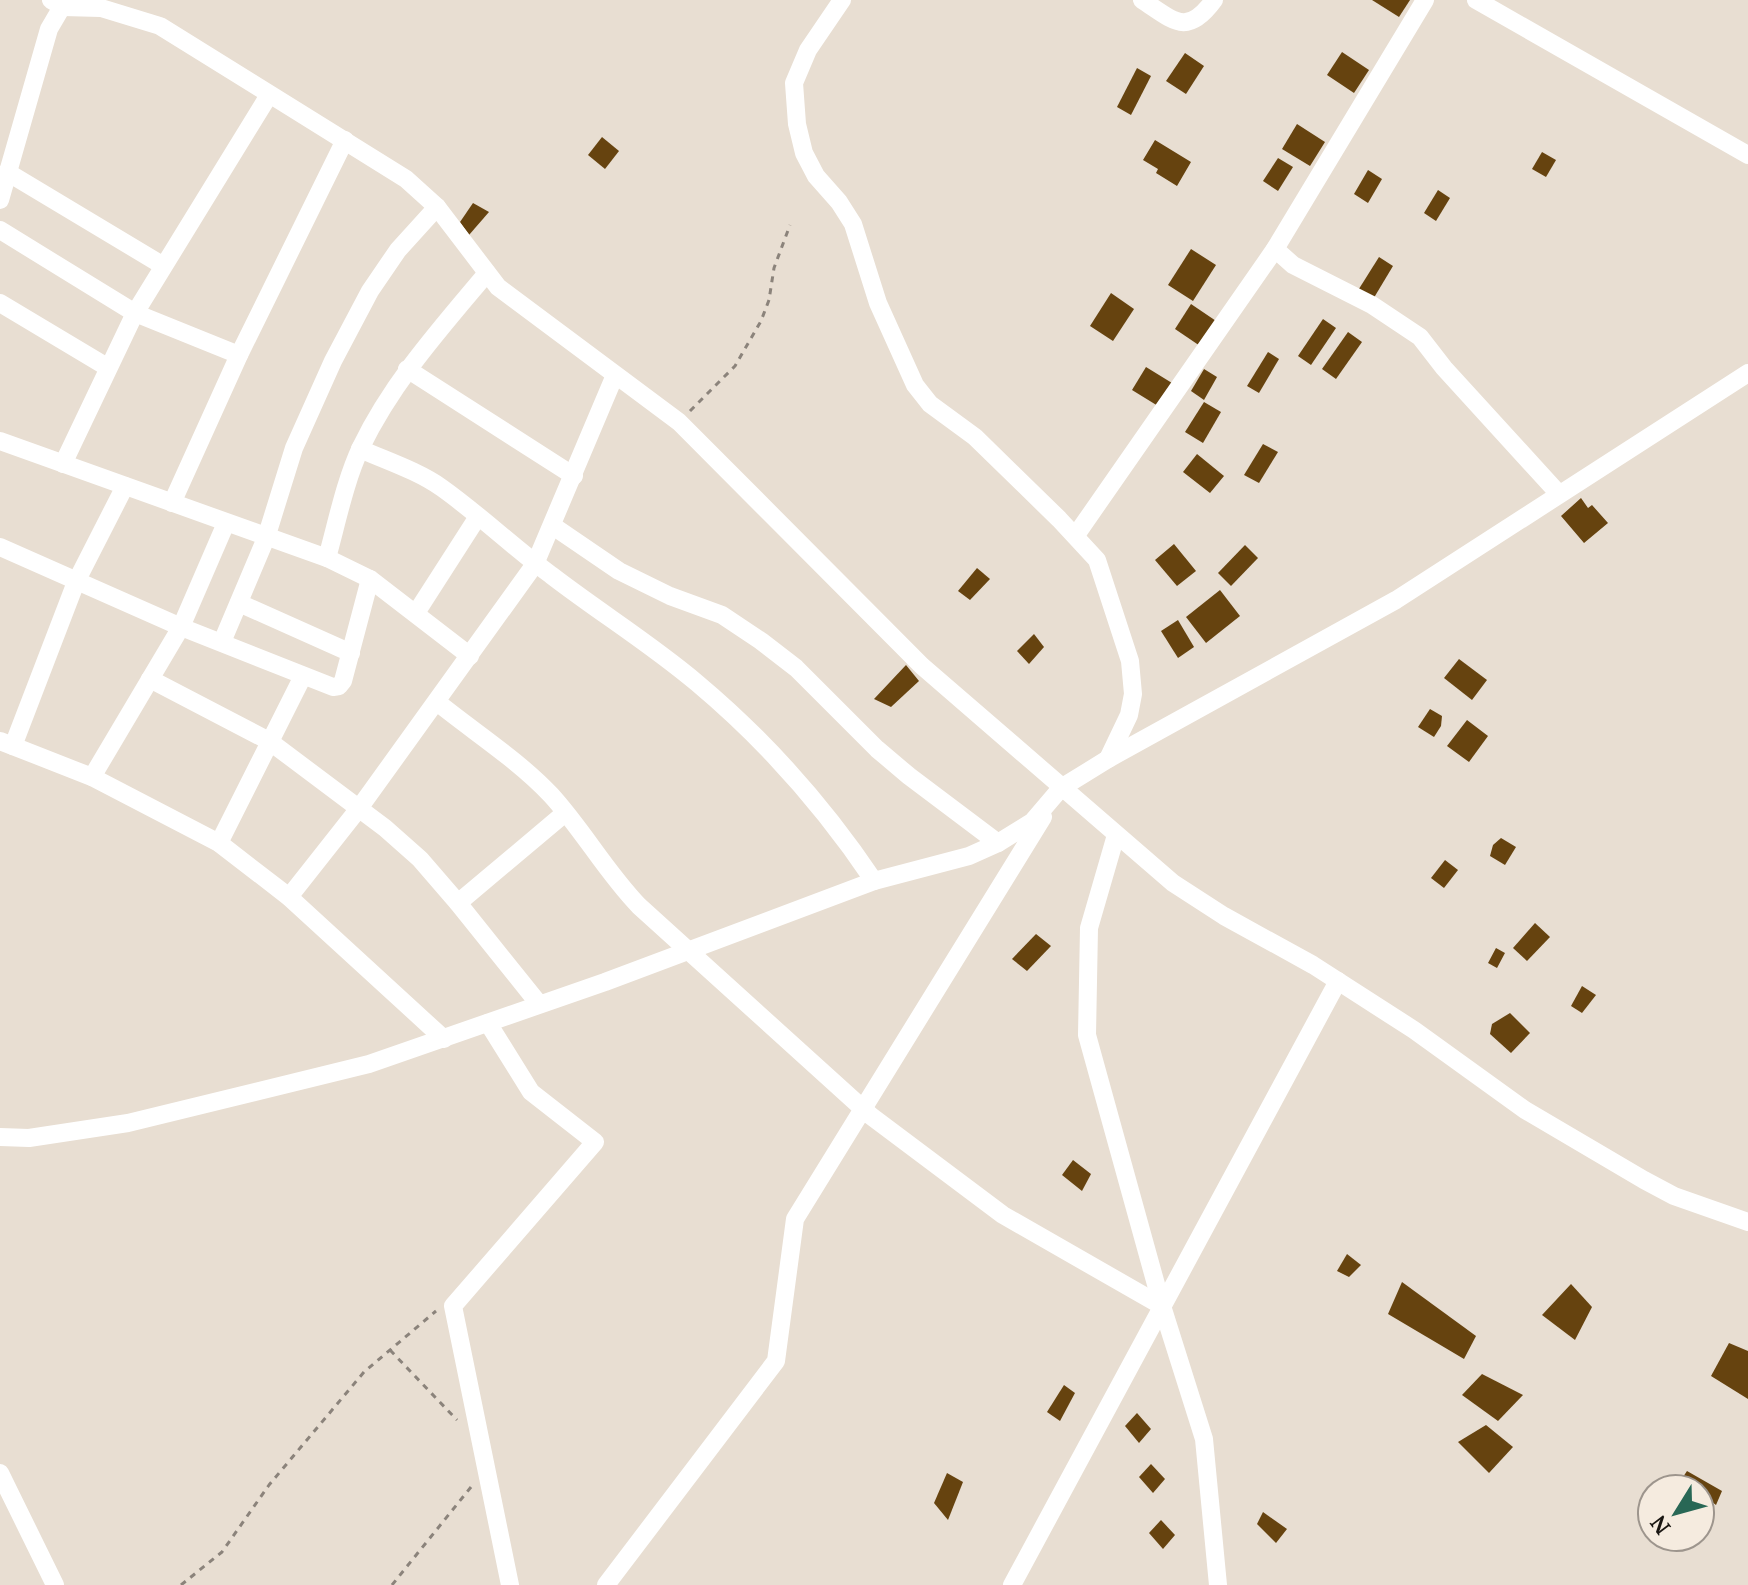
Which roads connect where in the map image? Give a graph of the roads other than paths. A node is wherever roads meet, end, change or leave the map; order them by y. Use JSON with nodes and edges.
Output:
{"nodes":[{"id":1,"x":842,"y":0,"type":"edge"},
{"id":2,"x":1142,"y":0,"type":"edge"},
{"id":3,"x":1214,"y":0,"type":"edge"},
{"id":4,"x":1425,"y":0,"type":"edge"},
{"id":5,"x":1476,"y":0,"type":"edge"},
{"id":6,"x":60,"y":2,"type":"edge"},
{"id":7,"x":269,"y":95,"type":"junction"},
{"id":8,"x":0,"y":129,"type":"edge"},
{"id":9,"x":18,"y":137,"type":"junction"},
{"id":10,"x":345,"y":140,"type":"junction"},
{"id":11,"x":1748,"y":155,"type":"edge"},
{"id":12,"x":7,"y":172,"type":"junction"},
{"id":13,"x":0,"y":200,"type":"edge"},
{"id":14,"x":437,"y":207,"type":"junction"},
{"id":15,"x":0,"y":230,"type":"edge"},
{"id":16,"x":1275,"y":249,"type":"junction"},
{"id":17,"x":162,"y":265,"type":"junction"},
{"id":18,"x":487,"y":273,"type":"junction"},
{"id":19,"x":0,"y":303,"type":"edge"},
{"id":20,"x":135,"y":313,"type":"junction"},
{"id":21,"x":239,"y":355,"type":"junction"},
{"id":22,"x":107,"y":367,"type":"junction"},
{"id":23,"x":407,"y":369,"type":"junction"},
{"id":24,"x":1748,"y":373,"type":"edge"},
{"id":25,"x":615,"y":375,"type":"junction"},
{"id":26,"x":0,"y":441,"type":"edge"},
{"id":27,"x":360,"y":449,"type":"junction"},
{"id":28,"x":63,"y":464,"type":"junction"},
{"id":29,"x":574,"y":476,"type":"junction"},
{"id":30,"x":125,"y":486,"type":"junction"},
{"id":31,"x":1559,"y":494,"type":"junction"},
{"id":32,"x":172,"y":503,"type":"junction"},
{"id":33,"x":477,"y":518,"type":"junction"},
{"id":34,"x":226,"y":523,"type":"junction"},
{"id":35,"x":553,"y":526,"type":"junction"},
{"id":36,"x":1076,"y":535,"type":"junction"},
{"id":37,"x":266,"y":538,"type":"junction"},
{"id":38,"x":0,"y":547,"type":"edge"},
{"id":39,"x":327,"y":558,"type":"junction"},
{"id":40,"x":535,"y":564,"type":"junction"},
{"id":41,"x":370,"y":579,"type":"junction"},
{"id":42,"x":76,"y":582,"type":"junction"},
{"id":43,"x":239,"y":603,"type":"junction"},
{"id":44,"x":416,"y":613,"type":"junction"},
{"id":45,"x":181,"y":627,"type":"junction"},
{"id":46,"x":222,"y":642,"type":"junction"},
{"id":47,"x":351,"y":653,"type":"junction"},
{"id":48,"x":470,"y":656,"type":"junction"},
{"id":49,"x":303,"y":676,"type":"junction"},
{"id":50,"x":150,"y":679,"type":"junction"},
{"id":51,"x":437,"y":702,"type":"junction"},
{"id":52,"x":269,"y":741,"type":"junction"},
{"id":53,"x":6,"y":744,"type":"edge"},
{"id":54,"x":1108,"y":759,"type":"junction"},
{"id":55,"x":92,"y":777,"type":"junction"},
{"id":56,"x":1061,"y":788,"type":"junction"},
{"id":57,"x":360,"y":807,"type":"junction"},
{"id":58,"x":565,"y":813,"type":"junction"},
{"id":59,"x":1116,"y":835,"type":"junction"},
{"id":60,"x":219,"y":843,"type":"junction"},
{"id":61,"x":998,"y":843,"type":"junction"},
{"id":62,"x":874,"y":881,"type":"junction"},
{"id":63,"x":289,"y":897,"type":"junction"},
{"id":64,"x":458,"y":903,"type":"junction"},
{"id":65,"x":687,"y":952,"type":"junction"},
{"id":66,"x":1338,"y":981,"type":"junction"},
{"id":67,"x":539,"y":1004,"type":"junction"},
{"id":68,"x":488,"y":1023,"type":"junction"},
{"id":69,"x":444,"y":1039,"type":"junction"},
{"id":70,"x":863,"y":1109,"type":"junction"},
{"id":71,"x":0,"y":1137,"type":"edge"},
{"id":72,"x":1748,"y":1222,"type":"edge"},
{"id":73,"x":1162,"y":1306,"type":"junction"},
{"id":74,"x":0,"y":1473,"type":"edge"},
{"id":75,"x":55,"y":1585,"type":"edge"},
{"id":76,"x":510,"y":1585,"type":"edge"},
{"id":77,"x":606,"y":1585,"type":"edge"},
{"id":78,"x":1012,"y":1585,"type":"edge"},
{"id":79,"x":1218,"y":1585,"type":"edge"}],
"edges":[{"from":1,"to":36,"type":"street"},
{"from":2,"to":3,"type":"street"},
{"from":4,"to":16,"type":"street"},
{"from":5,"to":11,"type":"street"},
{"from":6,"to":7,"type":"street"},
{"from":6,"to":9,"type":"street"},
{"from":7,"to":10,"type":"street"},
{"from":7,"to":17,"type":"street"},
{"from":8,"to":9,"type":"street"},
{"from":9,"to":12,"type":"street"},
{"from":10,"to":14,"type":"street"},
{"from":10,"to":21,"type":"street"},
{"from":12,"to":13,"type":"street"},
{"from":12,"to":17,"type":"street"},
{"from":14,"to":18,"type":"street"},
{"from":14,"to":37,"type":"street"},
{"from":15,"to":20,"type":"street"},
{"from":16,"to":31,"type":"street"},
{"from":16,"to":36,"type":"street"},
{"from":17,"to":20,"type":"street"},
{"from":18,"to":23,"type":"street"},
{"from":18,"to":25,"type":"street"},
{"from":19,"to":22,"type":"street"},
{"from":20,"to":21,"type":"street"},
{"from":20,"to":22,"type":"street"},
{"from":21,"to":32,"type":"street"},
{"from":22,"to":28,"type":"street"},
{"from":23,"to":27,"type":"street"},
{"from":23,"to":29,"type":"street"},
{"from":24,"to":31,"type":"street"},
{"from":25,"to":29,"type":"street"},
{"from":25,"to":56,"type":"street"},
{"from":26,"to":28,"type":"street"},
{"from":27,"to":33,"type":"street"},
{"from":27,"to":39,"type":"street"},
{"from":28,"to":30,"type":"street"},
{"from":29,"to":35,"type":"street"},
{"from":30,"to":32,"type":"street"},
{"from":30,"to":42,"type":"street"},
{"from":31,"to":54,"type":"street"},
{"from":32,"to":34,"type":"street"},
{"from":33,"to":40,"type":"street"},
{"from":33,"to":44,"type":"street"},
{"from":34,"to":37,"type":"street"},
{"from":34,"to":45,"type":"street"},
{"from":35,"to":40,"type":"street"},
{"from":35,"to":61,"type":"street"},
{"from":36,"to":54,"type":"street"},
{"from":37,"to":39,"type":"street"},
{"from":37,"to":43,"type":"street"},
{"from":38,"to":42,"type":"street"},
{"from":39,"to":41,"type":"street"},
{"from":40,"to":48,"type":"street"},
{"from":40,"to":62,"type":"street"},
{"from":41,"to":44,"type":"street"},
{"from":41,"to":47,"type":"street"},
{"from":42,"to":45,"type":"street"},
{"from":42,"to":53,"type":"street"},
{"from":43,"to":46,"type":"street"},
{"from":43,"to":47,"type":"street"},
{"from":44,"to":48,"type":"street"},
{"from":45,"to":46,"type":"street"},
{"from":45,"to":50,"type":"street"},
{"from":46,"to":49,"type":"street"},
{"from":47,"to":49,"type":"street"},
{"from":48,"to":51,"type":"street"},
{"from":49,"to":52,"type":"street"},
{"from":50,"to":52,"type":"street"},
{"from":50,"to":55,"type":"street"},
{"from":51,"to":57,"type":"street"},
{"from":51,"to":58,"type":"street"},
{"from":52,"to":57,"type":"street"},
{"from":52,"to":60,"type":"street"},
{"from":53,"to":55,"type":"street"},
{"from":54,"to":56,"type":"street"},
{"from":55,"to":60,"type":"street"},
{"from":56,"to":59,"type":"street"},
{"from":56,"to":61,"type":"street"},
{"from":56,"to":70,"type":"street"},
{"from":57,"to":63,"type":"street"},
{"from":57,"to":64,"type":"street"},
{"from":58,"to":64,"type":"street"},
{"from":58,"to":65,"type":"street"},
{"from":59,"to":66,"type":"street"},
{"from":59,"to":73,"type":"street"},
{"from":60,"to":63,"type":"street"},
{"from":61,"to":62,"type":"street"},
{"from":62,"to":65,"type":"street"},
{"from":63,"to":69,"type":"street"},
{"from":64,"to":67,"type":"street"},
{"from":65,"to":67,"type":"street"},
{"from":65,"to":70,"type":"street"},
{"from":66,"to":72,"type":"street"},
{"from":66,"to":73,"type":"street"},
{"from":67,"to":68,"type":"street"},
{"from":68,"to":69,"type":"street"},
{"from":68,"to":76,"type":"street"},
{"from":69,"to":71,"type":"street"},
{"from":70,"to":73,"type":"street"},
{"from":70,"to":77,"type":"street"},
{"from":73,"to":78,"type":"street"},
{"from":73,"to":79,"type":"street"},
{"from":74,"to":75,"type":"street"}]}
